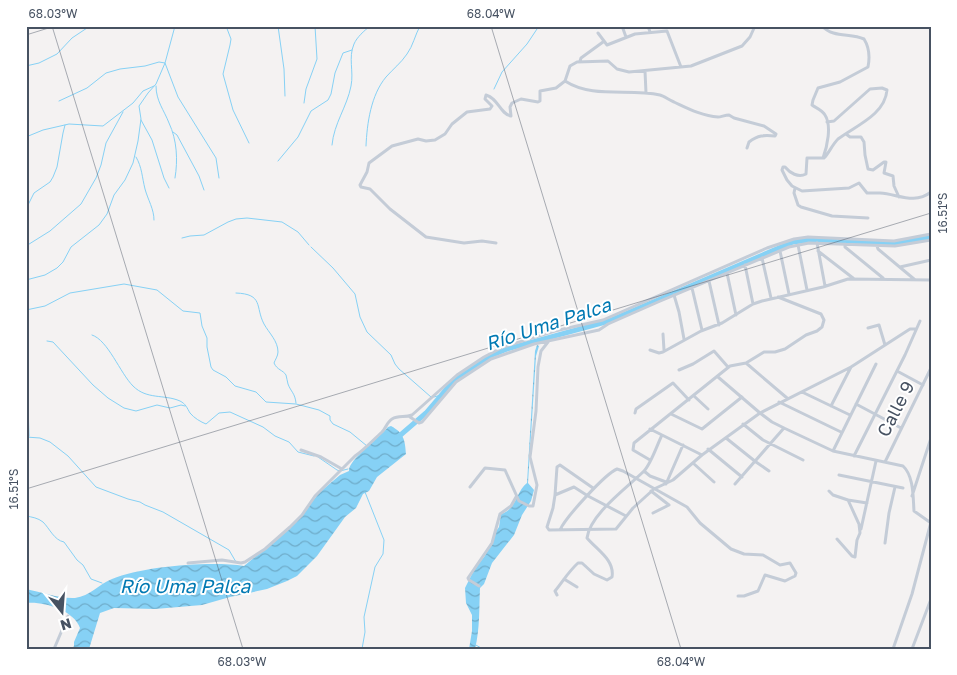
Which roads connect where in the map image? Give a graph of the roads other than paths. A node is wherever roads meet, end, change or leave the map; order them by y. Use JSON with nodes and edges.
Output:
{"nodes":[{"id":1,"x":622,"y":26,"type":"edge"},
{"id":2,"x":648,"y":26,"type":"edge"},
{"id":3,"x":755,"y":26,"type":"edge"},
{"id":4,"x":822,"y":26,"type":"edge"},
{"id":5,"x":650,"y":32,"type":"junction"},
{"id":6,"x":598,"y":33,"type":"dead end"},
{"id":7,"x":626,"y":37,"type":"junction"},
{"id":8,"x":603,"y":42,"type":"junction"},
{"id":9,"x":580,"y":62,"type":"junction"},
{"id":10,"x":681,"y":66,"type":"junction"},
{"id":11,"x":644,"y":71,"type":"junction"},
{"id":12,"x":566,"y":81,"type":"junction"},
{"id":13,"x":646,"y":93,"type":"junction"},
{"id":14,"x":827,"y":122,"type":"junction"},
{"id":15,"x":846,"y":134,"type":"junction"},
{"id":16,"x":747,"y":148,"type":"dead end"},
{"id":17,"x":823,"y":158,"type":"junction"},
{"id":18,"x":795,"y":188,"type":"junction"},
{"id":19,"x":931,"y":192,"type":"edge"},
{"id":20,"x":899,"y":197,"type":"junction"},
{"id":21,"x":868,"y":218,"type":"dead end"},
{"id":22,"x":931,"y":229,"type":"edge"},
{"id":23,"x":929,"y":235,"type":"edge"},
{"id":24,"x":931,"y":240,"type":"edge"},
{"id":25,"x":496,"y":243,"type":"dead end"},
{"id":26,"x":817,"y":243,"type":"junction"},
{"id":27,"x":798,"y":244,"type":"junction"},
{"id":28,"x":845,"y":244,"type":"junction"},
{"id":29,"x":877,"y":246,"type":"junction"},
{"id":30,"x":780,"y":251,"type":"junction"},
{"id":31,"x":818,"y":251,"type":"junction"},
{"id":32,"x":762,"y":258,"type":"junction"},
{"id":33,"x":931,"y":260,"type":"edge"},
{"id":34,"x":745,"y":265,"type":"junction"},
{"id":35,"x":900,"y":267,"type":"junction"},
{"id":36,"x":727,"y":273,"type":"junction"},
{"id":37,"x":853,"y":278,"type":"junction"},
{"id":38,"x":883,"y":278,"type":"junction"},
{"id":39,"x":914,"y":279,"type":"junction"},
{"id":40,"x":931,"y":280,"type":"edge"},
{"id":41,"x":709,"y":281,"type":"junction"},
{"id":42,"x":825,"y":286,"type":"junction"},
{"id":43,"x":692,"y":288,"type":"junction"},
{"id":44,"x":807,"y":290,"type":"junction"},
{"id":45,"x":789,"y":294,"type":"junction"},
{"id":46,"x":674,"y":296,"type":"junction"},
{"id":47,"x":778,"y":297,"type":"junction"},
{"id":48,"x":771,"y":298,"type":"junction"},
{"id":49,"x":753,"y":304,"type":"junction"},
{"id":50,"x":736,"y":315,"type":"junction"},
{"id":51,"x":920,"y":321,"type":"dead end"},
{"id":52,"x":719,"y":325,"type":"junction"},
{"id":53,"x":868,"y":328,"type":"dead end"},
{"id":54,"x":916,"y":329,"type":"junction"},
{"id":55,"x":702,"y":330,"type":"junction"},
{"id":56,"x":663,"y":334,"type":"dead end"},
{"id":57,"x":684,"y":339,"type":"junction"},
{"id":58,"x":548,"y":342,"type":"junction"},
{"id":59,"x":885,"y":345,"type":"junction"},
{"id":60,"x":650,"y":350,"type":"dead end"},
{"id":61,"x":664,"y":350,"type":"junction"},
{"id":62,"x":746,"y":363,"type":"junction"},
{"id":63,"x":876,"y":364,"type":"dead end"},
{"id":64,"x":728,"y":367,"type":"junction"},
{"id":65,"x":851,"y":367,"type":"junction"},
{"id":66,"x":931,"y":368,"type":"edge"},
{"id":67,"x":679,"y":370,"type":"dead end"},
{"id":68,"x":897,"y":371,"type":"junction"},
{"id":69,"x":718,"y":376,"type":"junction"},
{"id":70,"x":923,"y":385,"type":"junction"},
{"id":71,"x":801,"y":392,"type":"junction"},
{"id":72,"x":694,"y":396,"type":"junction"},
{"id":73,"x":742,"y":397,"type":"junction"},
{"id":74,"x":787,"y":398,"type":"junction"},
{"id":75,"x":689,"y":400,"type":"junction"},
{"id":76,"x":779,"y":402,"type":"junction"},
{"id":77,"x":856,"y":404,"type":"junction"},
{"id":78,"x":831,"y":406,"type":"junction"},
{"id":79,"x":708,"y":410,"type":"dead end"},
{"id":80,"x":635,"y":413,"type":"dead end"},
{"id":81,"x":760,"y":413,"type":"junction"},
{"id":82,"x":671,"y":414,"type":"junction"},
{"id":83,"x":850,"y":414,"type":"junction"},
{"id":84,"x":876,"y":414,"type":"junction"},
{"id":85,"x":409,"y":417,"type":"junction"},
{"id":86,"x":743,"y":424,"type":"junction"},
{"id":87,"x":784,"y":428,"type":"junction"},
{"id":88,"x":901,"y":428,"type":"junction"},
{"id":89,"x":650,"y":429,"type":"junction"},
{"id":90,"x":841,"y":432,"type":"junction"},
{"id":91,"x":662,"y":435,"type":"junction"},
{"id":92,"x":726,"y":438,"type":"junction"},
{"id":93,"x":931,"y":438,"type":"edge"},
{"id":94,"x":771,"y":444,"type":"junction"},
{"id":95,"x":683,"y":445,"type":"junction"},
{"id":96,"x":708,"y":449,"type":"junction"},
{"id":97,"x":301,"y":450,"type":"dead end"},
{"id":98,"x":833,"y":450,"type":"junction"},
{"id":99,"x":926,"y":452,"type":"junction"},
{"id":100,"x":931,"y":454,"type":"edge"},
{"id":101,"x":702,"y":455,"type":"junction"},
{"id":102,"x":854,"y":456,"type":"junction"},
{"id":103,"x":650,"y":460,"type":"junction"},
{"id":104,"x":803,"y":460,"type":"dead end"},
{"id":105,"x":876,"y":461,"type":"junction"},
{"id":106,"x":756,"y":462,"type":"junction"},
{"id":107,"x":885,"y":462,"type":"junction"},
{"id":108,"x":693,"y":463,"type":"junction"},
{"id":109,"x":342,"y":469,"type":"junction"},
{"id":110,"x":644,"y":471,"type":"junction"},
{"id":111,"x":770,"y":471,"type":"dead end"},
{"id":112,"x":839,"y":475,"type":"dead end"},
{"id":113,"x":636,"y":477,"type":"junction"},
{"id":114,"x":742,"y":477,"type":"junction"},
{"id":115,"x":873,"y":481,"type":"junction"},
{"id":116,"x":714,"y":482,"type":"dead end"},
{"id":117,"x":666,"y":483,"type":"junction"},
{"id":118,"x":735,"y":484,"type":"dead end"},
{"id":119,"x":470,"y":487,"type":"dead end"},
{"id":120,"x":896,"y":487,"type":"junction"},
{"id":121,"x":593,"y":488,"type":"junction"},
{"id":122,"x":904,"y":488,"type":"dead end"},
{"id":123,"x":653,"y":490,"type":"junction"},
{"id":124,"x":829,"y":491,"type":"dead end"},
{"id":125,"x":555,"y":495,"type":"junction"},
{"id":126,"x":516,"y":496,"type":"junction"},
{"id":127,"x":588,"y":496,"type":"junction"},
{"id":128,"x":912,"y":496,"type":"junction"},
{"id":129,"x":848,"y":500,"type":"junction"},
{"id":130,"x":867,"y":503,"type":"junction"},
{"id":131,"x":608,"y":506,"type":"junction"},
{"id":132,"x":653,"y":513,"type":"dead end"},
{"id":133,"x":626,"y":516,"type":"junction"},
{"id":134,"x":931,"y":522,"type":"edge"},
{"id":135,"x":589,"y":529,"type":"junction"},
{"id":136,"x":560,"y":530,"type":"junction"},
{"id":137,"x":860,"y":533,"type":"junction"},
{"id":138,"x":837,"y":539,"type":"dead end"},
{"id":139,"x":885,"y":543,"type":"dead end"},
{"id":140,"x":188,"y":563,"type":"dead end"},
{"id":141,"x":564,"y":579,"type":"junction"},
{"id":142,"x":480,"y":586,"type":"dead end"},
{"id":143,"x":577,"y":587,"type":"dead end"},
{"id":144,"x":557,"y":595,"type":"dead end"},
{"id":145,"x":738,"y":596,"type":"dead end"},
{"id":146,"x":931,"y":599,"type":"edge"},
{"id":147,"x":68,"y":616,"type":"dead end"},
{"id":148,"x":54,"y":649,"type":"edge"},
{"id":149,"x":893,"y":649,"type":"edge"},
{"id":150,"x":912,"y":649,"type":"edge"}],
"edges":[{"from":1,"to":7,"type":"street"},
{"from":2,"to":5,"type":"street"},
{"from":3,"to":10,"type":"street"},
{"from":4,"to":14,"type":"street"},
{"from":5,"to":7,"type":"street"},
{"from":5,"to":10,"type":"street"},
{"from":6,"to":8,"type":"street"},
{"from":7,"to":8,"type":"street"},
{"from":8,"to":9,"type":"street"},
{"from":9,"to":11,"type":"street"},
{"from":9,"to":12,"type":"street"},
{"from":10,"to":11,"type":"street"},
{"from":11,"to":13,"type":"street"},
{"from":12,"to":13,"type":"street"},
{"from":12,"to":25,"type":"street"},
{"from":13,"to":16,"type":"street"},
{"from":14,"to":15,"type":"street"},
{"from":14,"to":17,"type":"street"},
{"from":15,"to":17,"type":"street"},
{"from":15,"to":20,"type":"street"},
{"from":17,"to":18,"type":"street"},
{"from":18,"to":20,"type":"street"},
{"from":18,"to":21,"type":"street"},
{"from":19,"to":20,"type":"street"},
{"from":22,"to":23,"type":"street"},
{"from":23,"to":85,"type":"street"},
{"from":24,"to":29,"type":"street"},
{"from":26,"to":27,"type":"street"},
{"from":26,"to":28,"type":"street"},
{"from":26,"to":31,"type":"street"},
{"from":27,"to":30,"type":"street"},
{"from":27,"to":44,"type":"street"},
{"from":28,"to":29,"type":"street"},
{"from":28,"to":38,"type":"street"},
{"from":29,"to":35,"type":"street"},
{"from":30,"to":32,"type":"street"},
{"from":30,"to":45,"type":"street"},
{"from":31,"to":37,"type":"street"},
{"from":31,"to":42,"type":"street"},
{"from":32,"to":34,"type":"street"},
{"from":32,"to":48,"type":"street"},
{"from":33,"to":35,"type":"street"},
{"from":34,"to":36,"type":"street"},
{"from":34,"to":49,"type":"street"},
{"from":35,"to":39,"type":"street"},
{"from":36,"to":41,"type":"street"},
{"from":36,"to":50,"type":"street"},
{"from":37,"to":38,"type":"street"},
{"from":37,"to":42,"type":"street"},
{"from":38,"to":39,"type":"street"},
{"from":39,"to":40,"type":"street"},
{"from":41,"to":43,"type":"street"},
{"from":41,"to":52,"type":"street"},
{"from":42,"to":44,"type":"street"},
{"from":43,"to":46,"type":"street"},
{"from":43,"to":55,"type":"street"},
{"from":44,"to":45,"type":"street"},
{"from":45,"to":47,"type":"street"},
{"from":46,"to":57,"type":"street"},
{"from":46,"to":58,"type":"street"},
{"from":47,"to":48,"type":"street"},
{"from":47,"to":62,"type":"street"},
{"from":48,"to":49,"type":"street"},
{"from":49,"to":50,"type":"street"},
{"from":50,"to":52,"type":"street"},
{"from":51,"to":54,"type":"street"},
{"from":52,"to":55,"type":"street"},
{"from":53,"to":59,"type":"street"},
{"from":54,"to":59,"type":"street"},
{"from":54,"to":68,"type":"street"},
{"from":55,"to":57,"type":"street"},
{"from":56,"to":61,"type":"street"},
{"from":57,"to":61,"type":"street"},
{"from":58,"to":85,"type":"street"},
{"from":58,"to":126,"type":"street"},
{"from":59,"to":65,"type":"street"},
{"from":60,"to":61,"type":"street"},
{"from":62,"to":64,"type":"street"},
{"from":62,"to":74,"type":"street"},
{"from":63,"to":77,"type":"street"},
{"from":64,"to":67,"type":"street"},
{"from":64,"to":69,"type":"street"},
{"from":65,"to":71,"type":"street"},
{"from":65,"to":78,"type":"street"},
{"from":66,"to":70,"type":"street","name":"Calle 9"},
{"from":68,"to":70,"type":"street"},
{"from":68,"to":84,"type":"street"},
{"from":69,"to":72,"type":"street"},
{"from":69,"to":73,"type":"street"},
{"from":70,"to":88,"type":"street","name":"Calle 9"},
{"from":71,"to":74,"type":"street"},
{"from":71,"to":78,"type":"street"},
{"from":72,"to":75,"type":"street"},
{"from":72,"to":79,"type":"street"},
{"from":73,"to":81,"type":"street"},
{"from":73,"to":82,"type":"street"},
{"from":74,"to":76,"type":"street"},
{"from":75,"to":80,"type":"street"},
{"from":75,"to":82,"type":"street"},
{"from":76,"to":81,"type":"street"},
{"from":76,"to":90,"type":"street"},
{"from":77,"to":83,"type":"street"},
{"from":77,"to":84,"type":"street"},
{"from":78,"to":83,"type":"street"},
{"from":81,"to":86,"type":"street"},
{"from":81,"to":87,"type":"street"},
{"from":82,"to":89,"type":"street"},
{"from":83,"to":90,"type":"street"},
{"from":84,"to":88,"type":"street"},
{"from":84,"to":102,"type":"street"},
{"from":85,"to":109,"type":"street"},
{"from":86,"to":92,"type":"street"},
{"from":86,"to":94,"type":"street"},
{"from":87,"to":94,"type":"street"},
{"from":87,"to":98,"type":"street"},
{"from":88,"to":107,"type":"street","name":"Calle 9"},
{"from":89,"to":91,"type":"street"},
{"from":89,"to":103,"type":"street"},
{"from":90,"to":98,"type":"street"},
{"from":91,"to":95,"type":"street"},
{"from":91,"to":103,"type":"street"},
{"from":92,"to":96,"type":"street"},
{"from":92,"to":106,"type":"street"},
{"from":93,"to":99,"type":"street"},
{"from":94,"to":104,"type":"street"},
{"from":94,"to":106,"type":"street"},
{"from":95,"to":101,"type":"street"},
{"from":95,"to":117,"type":"street"},
{"from":96,"to":101,"type":"street"},
{"from":96,"to":114,"type":"street"},
{"from":97,"to":109,"type":"street"},
{"from":98,"to":102,"type":"street"},
{"from":99,"to":100,"type":"street"},
{"from":99,"to":128,"type":"street"},
{"from":101,"to":108,"type":"street"},
{"from":102,"to":105,"type":"street"},
{"from":103,"to":110,"type":"street"},
{"from":105,"to":107,"type":"street"},
{"from":105,"to":115,"type":"street"},
{"from":106,"to":111,"type":"street"},
{"from":106,"to":114,"type":"street"},
{"from":107,"to":128,"type":"street"},
{"from":108,"to":116,"type":"street"},
{"from":108,"to":117,"type":"street"},
{"from":109,"to":140,"type":"street"},
{"from":110,"to":113,"type":"street"},
{"from":110,"to":117,"type":"street"},
{"from":112,"to":115,"type":"street"},
{"from":113,"to":121,"type":"street"},
{"from":113,"to":123,"type":"street"},
{"from":113,"to":131,"type":"street"},
{"from":114,"to":118,"type":"street"},
{"from":115,"to":120,"type":"street"},
{"from":115,"to":130,"type":"street"},
{"from":117,"to":123,"type":"street"},
{"from":119,"to":126,"type":"street"},
{"from":120,"to":122,"type":"street"},
{"from":120,"to":139,"type":"street"},
{"from":121,"to":125,"type":"street"},
{"from":121,"to":127,"type":"street"},
{"from":123,"to":132,"type":"street"},
{"from":123,"to":133,"type":"street"},
{"from":123,"to":145,"type":"street"},
{"from":124,"to":129,"type":"street"},
{"from":125,"to":127,"type":"street"},
{"from":125,"to":136,"type":"street"},
{"from":126,"to":142,"type":"street"},
{"from":127,"to":131,"type":"street"},
{"from":127,"to":136,"type":"street"},
{"from":128,"to":134,"type":"street"},
{"from":129,"to":130,"type":"street"},
{"from":129,"to":137,"type":"street"},
{"from":130,"to":137,"type":"street"},
{"from":131,"to":133,"type":"street"},
{"from":131,"to":135,"type":"street"},
{"from":133,"to":135,"type":"street"},
{"from":134,"to":149,"type":"street"},
{"from":135,"to":136,"type":"street"},
{"from":135,"to":141,"type":"street"},
{"from":137,"to":138,"type":"street"},
{"from":141,"to":143,"type":"street"},
{"from":141,"to":144,"type":"street"},
{"from":146,"to":150,"type":"street"},
{"from":147,"to":148,"type":"street"}]}
